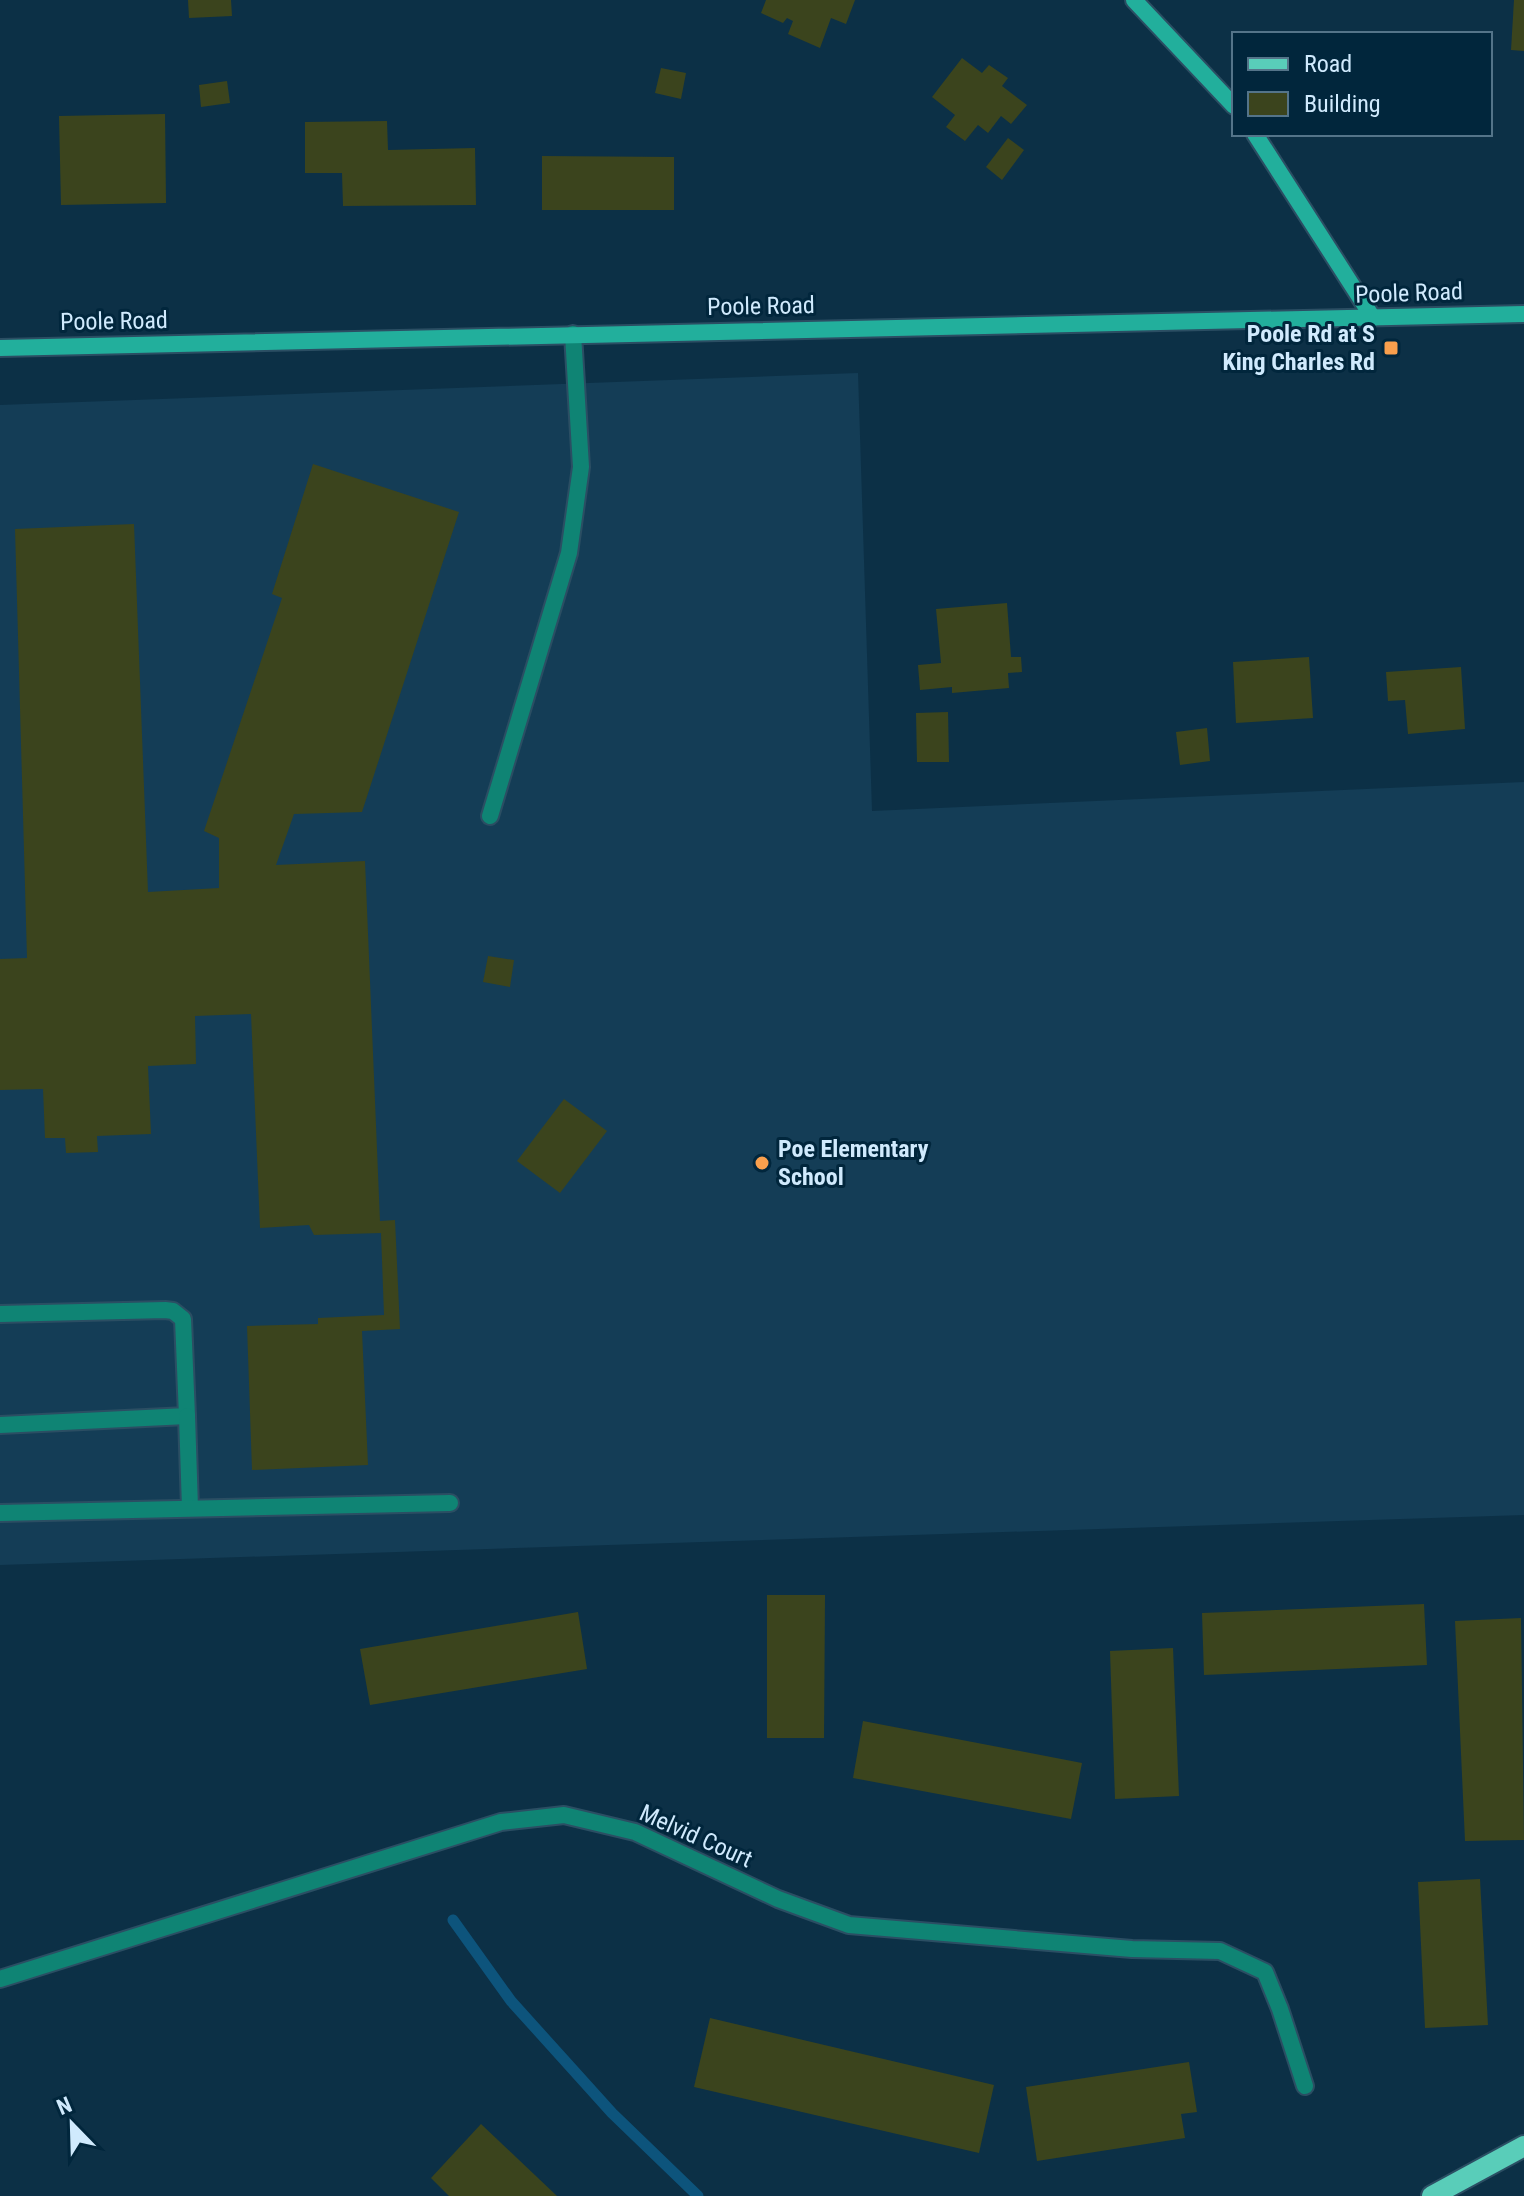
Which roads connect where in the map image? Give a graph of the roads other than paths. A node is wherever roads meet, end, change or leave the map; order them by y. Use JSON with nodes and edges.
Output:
{"nodes":[{"id":1,"x":1134,"y":0,"type":"edge"},
{"id":2,"x":1232,"y":104,"type":"edge"},
{"id":3,"x":1256,"y":136,"type":"edge"},
{"id":4,"x":1524,"y":314,"type":"edge"},
{"id":5,"x":1373,"y":318,"type":"junction"},
{"id":6,"x":573,"y":334,"type":"junction"},
{"id":7,"x":0,"y":348,"type":"edge"},
{"id":8,"x":490,"y":816,"type":"dead end"},
{"id":9,"x":0,"y":1314,"type":"edge"},
{"id":10,"x":187,"y":1416,"type":"junction"},
{"id":11,"x":0,"y":1425,"type":"edge"},
{"id":12,"x":450,"y":1503,"type":"dead end"},
{"id":13,"x":190,"y":1508,"type":"junction"},
{"id":14,"x":0,"y":1513,"type":"edge"},
{"id":15,"x":0,"y":1979,"type":"edge"},
{"id":16,"x":1305,"y":2086,"type":"dead end"},
{"id":17,"x":1524,"y":2146,"type":"edge"},
{"id":18,"x":1432,"y":2196,"type":"edge"}],
"edges":[{"from":1,"to":2,"type":"main road"},
{"from":3,"to":5,"type":"main road"},
{"from":4,"to":5,"type":"main road","name":"Poole Road"},
{"from":5,"to":6,"type":"main road","name":"Poole Road"},
{"from":6,"to":7,"type":"main road","name":"Poole Road"},
{"from":6,"to":8,"type":"street"},
{"from":9,"to":10,"type":"street"},
{"from":10,"to":11,"type":"street"},
{"from":10,"to":13,"type":"street"},
{"from":12,"to":13,"type":"street"},
{"from":13,"to":14,"type":"street"},
{"from":15,"to":16,"type":"street","name":"Melvid Court"},
{"from":17,"to":18,"type":"main road"}]}
